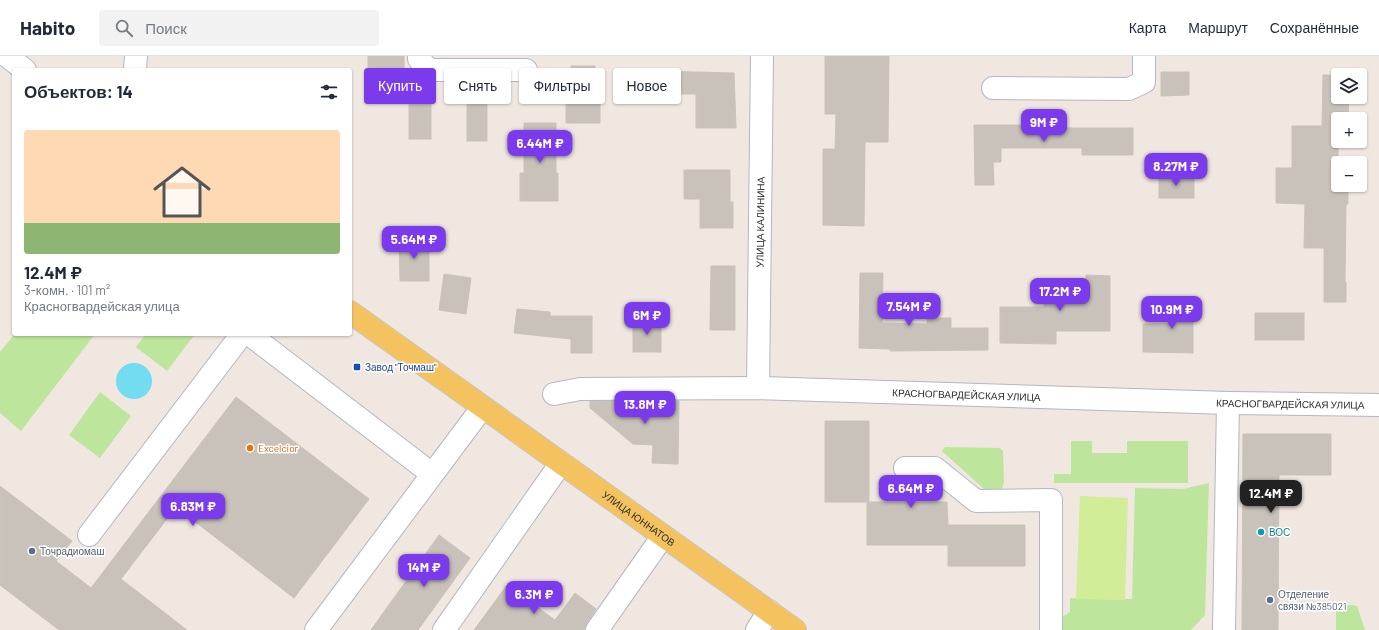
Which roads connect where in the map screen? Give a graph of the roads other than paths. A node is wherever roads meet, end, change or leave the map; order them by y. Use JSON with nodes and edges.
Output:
{"nodes":[{"id":1,"x":7,"y":56,"type":"edge"},
{"id":2,"x":136,"y":56,"type":"edge"},
{"id":3,"x":419,"y":56,"type":"edge"},
{"id":4,"x":762,"y":56,"type":"edge"},
{"id":5,"x":1144,"y":56,"type":"edge"},
{"id":6,"x":22,"y":68,"type":"edge"},
{"id":7,"x":135,"y":68,"type":"edge"},
{"id":8,"x":519,"y":70,"type":"edge"},
{"id":9,"x":993,"y":88,"type":"dead end"},
{"id":10,"x":352,"y":313,"type":"edge"},
{"id":11,"x":240,"y":336,"type":"edge"},
{"id":12,"x":252,"y":336,"type":"edge"},
{"id":13,"x":758,"y":388,"type":"junction"},
{"id":14,"x":554,"y":394,"type":"dead end"},
{"id":15,"x":1228,"y":403,"type":"junction"},
{"id":16,"x":1379,"y":405,"type":"edge"},
{"id":17,"x":482,"y":408,"type":"junction"},
{"id":18,"x":561,"y":463,"type":"junction"},
{"id":19,"x":905,"y":468,"type":"dead end"},
{"id":20,"x":432,"y":474,"type":"junction"},
{"id":21,"x":89,"y":534,"type":"dead end"},
{"id":22,"x":663,"y":536,"type":"junction"},
{"id":23,"x":769,"y":612,"type":"junction"},
{"id":24,"x":316,"y":630,"type":"edge"},
{"id":25,"x":444,"y":630,"type":"edge"},
{"id":26,"x":597,"y":630,"type":"edge"},
{"id":27,"x":757,"y":630,"type":"edge"},
{"id":28,"x":795,"y":630,"type":"edge"},
{"id":29,"x":1051,"y":630,"type":"edge"},
{"id":30,"x":1224,"y":630,"type":"edge"}],
"edges":[{"from":1,"to":6,"type":"street"},
{"from":2,"to":7,"type":"street"},
{"from":3,"to":8,"type":"street"},
{"from":4,"to":13,"type":"street","name":"УЛИЦА КАЛИНИНА"},
{"from":5,"to":9,"type":"street"},
{"from":10,"to":17,"type":"main road","name":"УЛИЦА ЮННАТОВ"},
{"from":11,"to":21,"type":"street"},
{"from":12,"to":20,"type":"street"},
{"from":13,"to":14,"type":"street","name":"КРАСНОГВАРДЕЙСКАЯ УЛИЦА"},
{"from":13,"to":15,"type":"street","name":"КРАСНОГВАРДЕЙСКАЯ УЛИЦА"},
{"from":15,"to":16,"type":"street","name":"КРАСНОГВАРДЕЙСКАЯ УЛИЦА"},
{"from":15,"to":30,"type":"street"},
{"from":17,"to":18,"type":"main road","name":"УЛИЦА ЮННАТОВ"},
{"from":17,"to":20,"type":"street"},
{"from":18,"to":22,"type":"main road","name":"УЛИЦА ЮННАТОВ"},
{"from":18,"to":25,"type":"street"},
{"from":19,"to":29,"type":"street"},
{"from":20,"to":24,"type":"street"},
{"from":22,"to":23,"type":"main road","name":"УЛИЦА ЮННАТОВ"},
{"from":22,"to":26,"type":"street"},
{"from":23,"to":27,"type":"street"},
{"from":23,"to":28,"type":"main road","name":"УЛИЦА ЮННАТОВ"}]}
